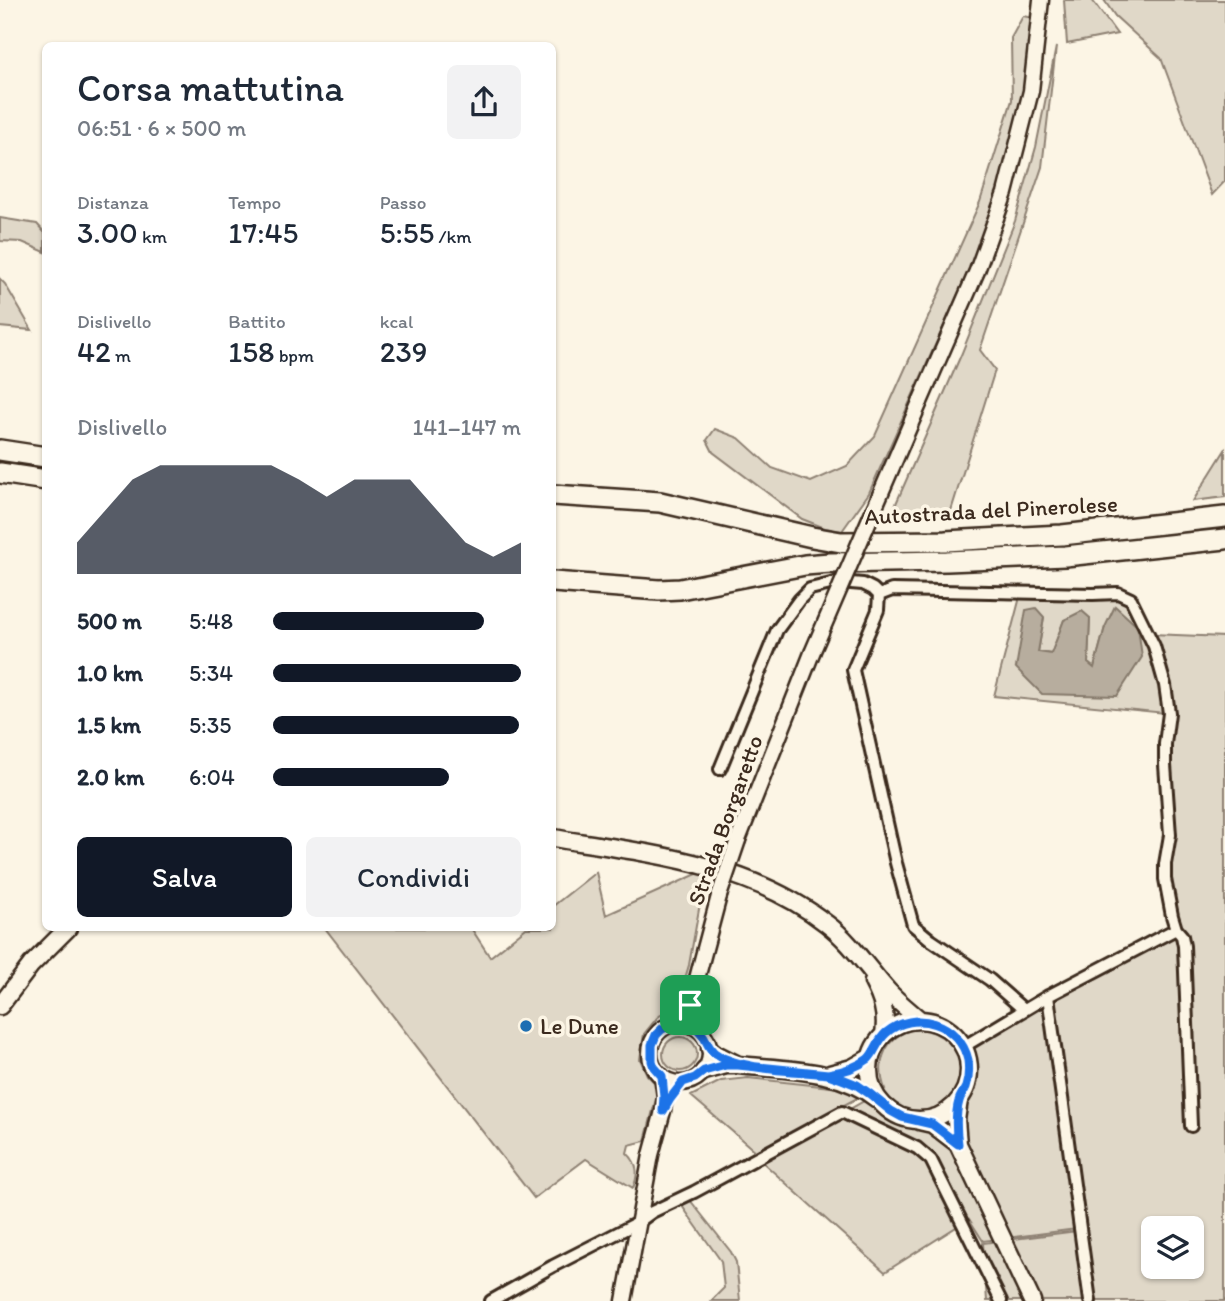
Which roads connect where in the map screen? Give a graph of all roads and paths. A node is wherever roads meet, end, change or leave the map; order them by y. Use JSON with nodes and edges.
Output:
{"nodes":[{"id":1,"x":1041,"y":0,"type":"edge"},
{"id":2,"x":0,"y":450,"type":"edge"},
{"id":3,"x":42,"y":456,"type":"edge"},
{"id":4,"x":0,"y":473,"type":"edge"},
{"id":5,"x":42,"y":479,"type":"edge"},
{"id":6,"x":556,"y":495,"type":"edge"},
{"id":7,"x":1225,"y":517,"type":"edge"},
{"id":8,"x":1225,"y":539,"type":"edge"},
{"id":9,"x":556,"y":582,"type":"edge"},
{"id":10,"x":879,"y":595,"type":"junction"},
{"id":11,"x":720,"y":769,"type":"dead end"},
{"id":12,"x":556,"y":839,"type":"edge"},
{"id":13,"x":1176,"y":929,"type":"junction"},
{"id":14,"x":65,"y":931,"type":"edge"},
{"id":15,"x":859,"y":955,"type":"junction"},
{"id":16,"x":1048,"y":996,"type":"junction"},
{"id":17,"x":690,"y":1005,"type":"junction"},
{"id":18,"x":0,"y":1006,"type":"edge"},
{"id":19,"x":1024,"y":1010,"type":"junction"},
{"id":20,"x":920,"y":1020,"type":"junction"},
{"id":21,"x":677,"y":1023,"type":"junction"},
{"id":22,"x":693,"y":1026,"type":"junction"},
{"id":23,"x":884,"y":1034,"type":"junction"},
{"id":24,"x":963,"y":1047,"type":"junction"},
{"id":25,"x":710,"y":1049,"type":"junction"},
{"id":26,"x":871,"y":1057,"type":"junction"},
{"id":27,"x":738,"y":1065,"type":"junction"},
{"id":28,"x":704,"y":1071,"type":"junction"},
{"id":29,"x":828,"y":1074,"type":"junction"},
{"id":30,"x":662,"y":1076,"type":"junction"},
{"id":31,"x":683,"y":1082,"type":"junction"},
{"id":32,"x":959,"y":1100,"type":"junction"},
{"id":33,"x":882,"y":1103,"type":"junction"},
{"id":34,"x":663,"y":1111,"type":"junction"},
{"id":35,"x":914,"y":1119,"type":"junction"},
{"id":36,"x":1191,"y":1126,"type":"dead end"},
{"id":37,"x":958,"y":1144,"type":"junction"},
{"id":38,"x":638,"y":1223,"type":"junction"},
{"id":39,"x":491,"y":1301,"type":"edge"},
{"id":40,"x":624,"y":1301,"type":"edge"},
{"id":41,"x":1001,"y":1301,"type":"edge"},
{"id":42,"x":1032,"y":1301,"type":"edge"},
{"id":43,"x":1090,"y":1301,"type":"edge"}],
"edges":[{"from":1,"to":17,"type":"street","name":"Strada Borgaretto","bridge":true},
{"from":2,"to":3,"type":"highway"},
{"from":4,"to":5,"type":"highway"},
{"from":6,"to":7,"type":"highway","name":"Autostrada del Pinerolese"},
{"from":8,"to":9,"type":"highway","name":"Autostrada del Pinerolese"},
{"from":10,"to":11,"type":"street"},
{"from":10,"to":13,"type":"street"},
{"from":10,"to":19,"type":"street"},
{"from":12,"to":15,"type":"main road"},
{"from":13,"to":16,"type":"street"},
{"from":13,"to":36,"type":"street"},
{"from":14,"to":18,"type":"main road"},
{"from":15,"to":20,"type":"main road"},
{"from":15,"to":23,"type":"main road"},
{"from":16,"to":19,"type":"street"},
{"from":16,"to":43,"type":"street"},
{"from":17,"to":21,"type":"street","name":"Strada Borgaretto"},
{"from":17,"to":22,"type":"street","name":"Strada Borgaretto"},
{"from":19,"to":24,"type":"street"},
{"from":20,"to":23,"type":"main road"},
{"from":20,"to":24,"type":"main road"},
{"from":21,"to":22,"type":"street"},
{"from":21,"to":30,"type":"street"},
{"from":22,"to":25,"type":"street"},
{"from":23,"to":26,"type":"main road"},
{"from":24,"to":32,"type":"main road"},
{"from":25,"to":27,"type":"main road"},
{"from":25,"to":28,"type":"street"},
{"from":26,"to":29,"type":"main road"},
{"from":26,"to":33,"type":"main road"},
{"from":27,"to":28,"type":"main road"},
{"from":27,"to":29,"type":"main road"},
{"from":28,"to":31,"type":"street"},
{"from":29,"to":33,"type":"main road"},
{"from":30,"to":31,"type":"street"},
{"from":30,"to":34,"type":"street"},
{"from":31,"to":34,"type":"street"},
{"from":32,"to":35,"type":"main road"},
{"from":32,"to":37,"type":"main road"},
{"from":33,"to":35,"type":"main road"},
{"from":34,"to":38,"type":"street"},
{"from":35,"to":37,"type":"main road"},
{"from":37,"to":42,"type":"main road"},
{"from":38,"to":39,"type":"street"},
{"from":38,"to":40,"type":"street"},
{"from":38,"to":41,"type":"street"}]}
